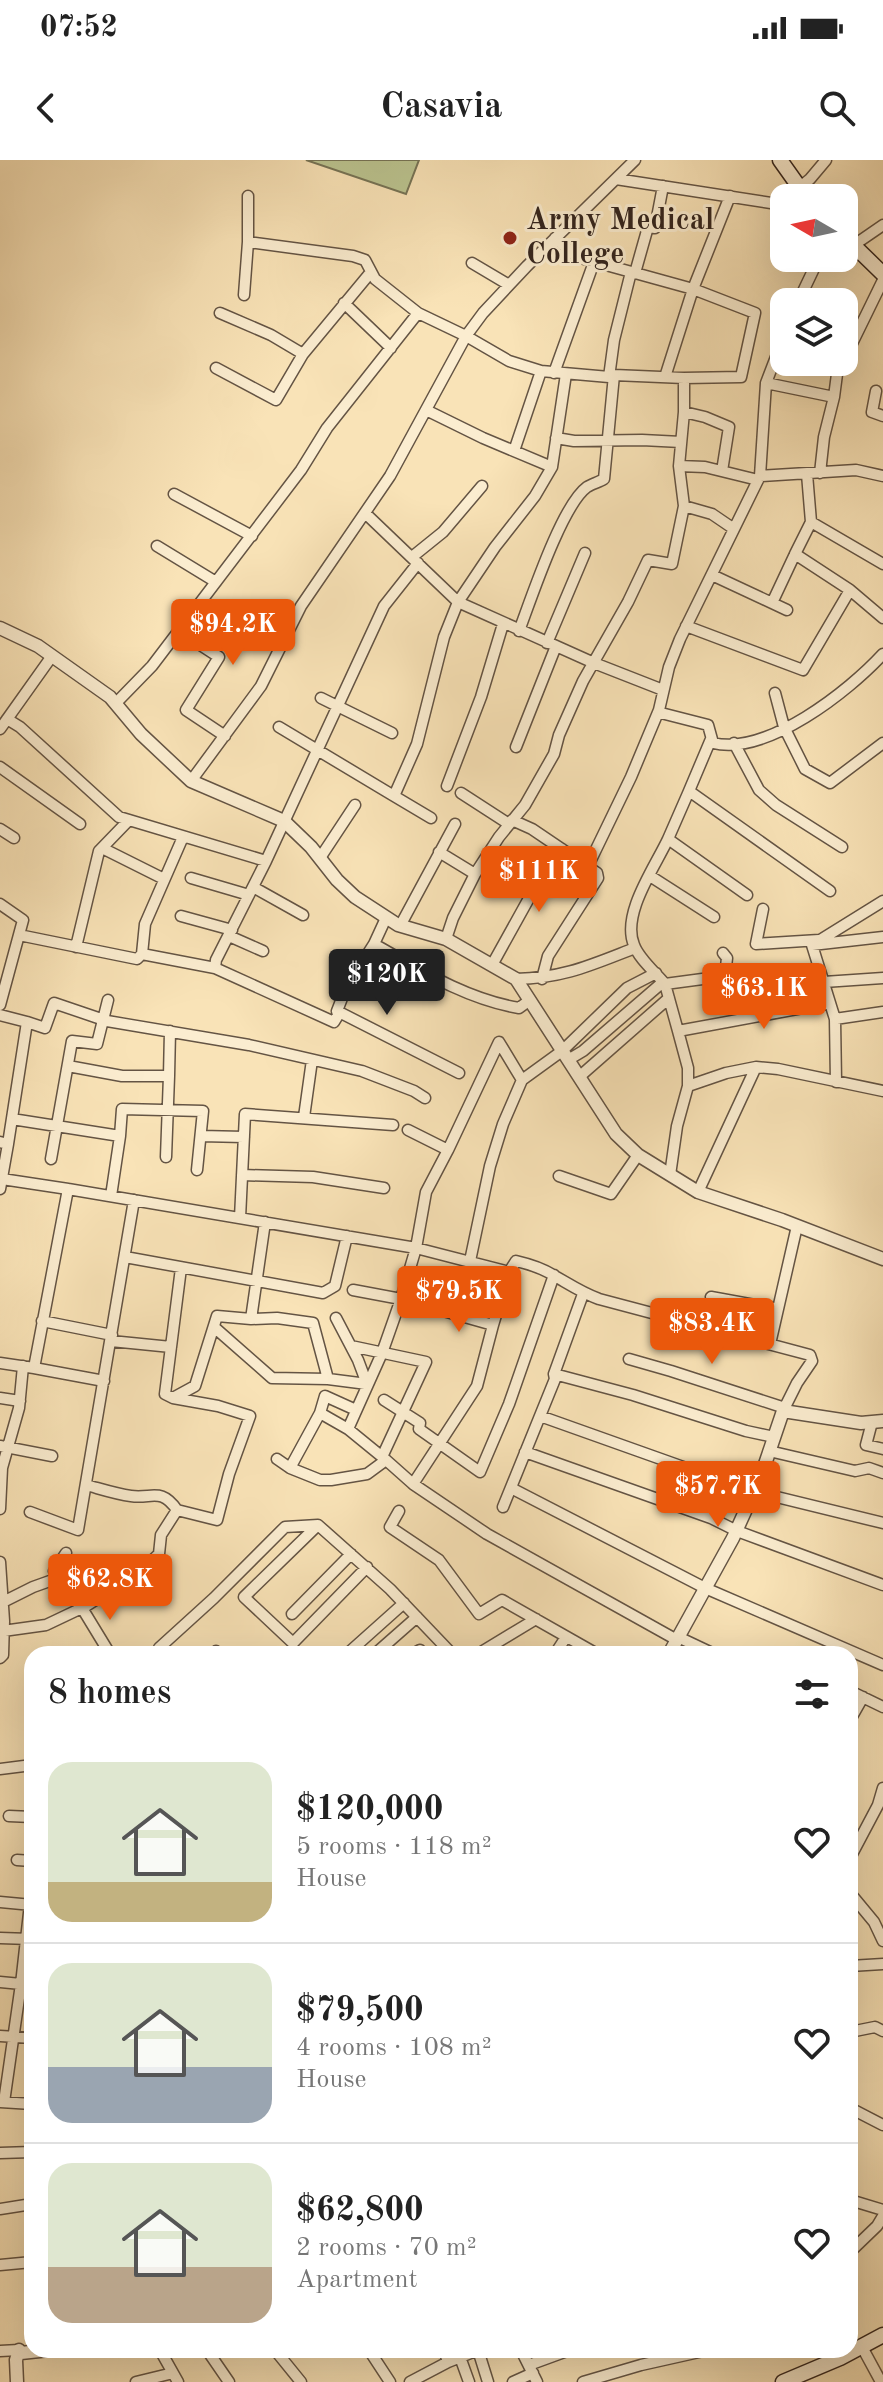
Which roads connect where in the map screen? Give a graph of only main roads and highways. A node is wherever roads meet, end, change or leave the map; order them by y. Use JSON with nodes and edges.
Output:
{"nodes":[{"id":1,"x":780,"y":160,"type":"edge"},
{"id":2,"x":797,"y":184,"type":"edge"},
{"id":3,"x":858,"y":250,"type":"edge"},
{"id":4,"x":883,"y":274,"type":"edge"},
{"id":5,"x":883,"y":2335,"type":"edge"},
{"id":6,"x":858,"y":2348,"type":"edge"},
{"id":7,"x":836,"y":2358,"type":"edge"},
{"id":8,"x":783,"y":2382,"type":"edge"}],
"edges":[{"from":1,"to":2,"type":"main road"},
{"from":3,"to":4,"type":"main road"},
{"from":5,"to":6,"type":"main road"},
{"from":7,"to":8,"type":"main road"}]}
